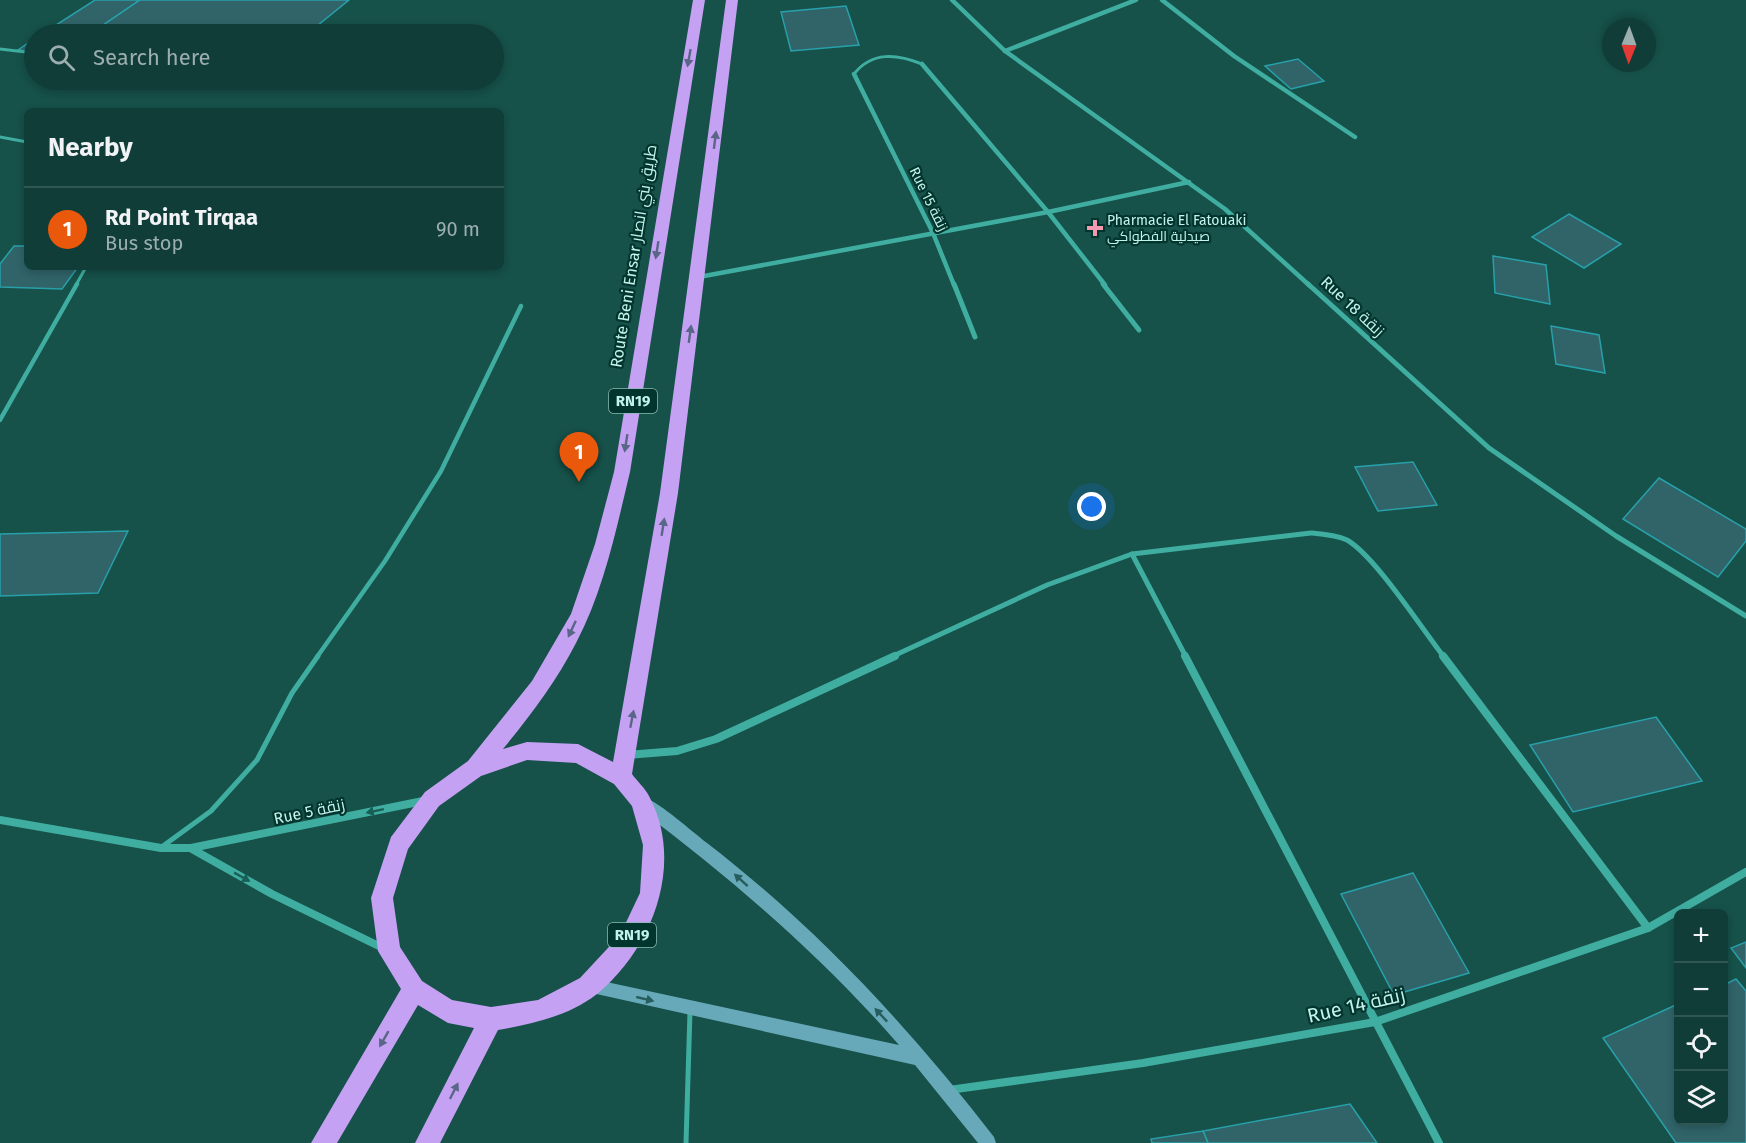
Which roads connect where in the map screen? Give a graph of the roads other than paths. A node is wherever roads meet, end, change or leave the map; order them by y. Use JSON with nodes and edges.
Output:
{"nodes":[{"id":1,"x":699,"y":0,"type":"edge"},
{"id":2,"x":732,"y":0,"type":"edge"},
{"id":3,"x":952,"y":0,"type":"edge"},
{"id":4,"x":1136,"y":0,"type":"edge"},
{"id":5,"x":1162,"y":0,"type":"edge"},
{"id":6,"x":0,"y":49,"type":"edge"},
{"id":7,"x":1005,"y":51,"type":"junction"},
{"id":8,"x":24,"y":52,"type":"edge"},
{"id":9,"x":922,"y":64,"type":"joint"},
{"id":10,"x":854,"y":74,"type":"joint"},
{"id":11,"x":0,"y":136,"type":"edge"},
{"id":12,"x":1355,"y":137,"type":"dead end"},
{"id":13,"x":24,"y":141,"type":"edge"},
{"id":14,"x":1189,"y":182,"type":"junction"},
{"id":15,"x":1048,"y":212,"type":"junction"},
{"id":16,"x":933,"y":233,"type":"junction"},
{"id":17,"x":84,"y":270,"type":"edge"},
{"id":18,"x":698,"y":277,"type":"junction"},
{"id":19,"x":521,"y":306,"type":"dead end"},
{"id":20,"x":1139,"y":330,"type":"dead end"},
{"id":21,"x":975,"y":337,"type":"dead end"},
{"id":22,"x":0,"y":420,"type":"edge"},
{"id":23,"x":1132,"y":554,"type":"junction"},
{"id":24,"x":1746,"y":616,"type":"edge"},
{"id":25,"x":623,"y":766,"type":"junction"},
{"id":26,"x":475,"y":768,"type":"junction"},
{"id":27,"x":432,"y":799,"type":"junction"},
{"id":28,"x":641,"y":801,"type":"junction"},
{"id":29,"x":0,"y":820,"type":"edge"},
{"id":30,"x":161,"y":848,"type":"junction"},
{"id":31,"x":191,"y":849,"type":"junction"},
{"id":32,"x":1746,"y":872,"type":"edge"},
{"id":33,"x":1648,"y":928,"type":"junction"},
{"id":34,"x":389,"y":951,"type":"junction"},
{"id":35,"x":588,"y":986,"type":"junction"},
{"id":36,"x":414,"y":989,"type":"junction"},
{"id":37,"x":690,"y":1010,"type":"junction"},
{"id":38,"x":491,"y":1019,"type":"junction"},
{"id":39,"x":1376,"y":1022,"type":"junction"},
{"id":40,"x":921,"y":1058,"type":"junction"},
{"id":41,"x":949,"y":1090,"type":"junction"},
{"id":42,"x":323,"y":1143,"type":"edge"},
{"id":43,"x":428,"y":1143,"type":"edge"},
{"id":44,"x":686,"y":1143,"type":"edge"},
{"id":45,"x":988,"y":1143,"type":"edge"},
{"id":46,"x":1439,"y":1143,"type":"edge"}],
"edges":[{"from":1,"to":26,"type":"highway","name":"Route Beni Ensar طريق بني انصار","number":"RN19","one_way":true},
{"from":18,"to":2,"type":"highway","number":"RN19","one_way":true},
{"from":3,"to":7,"type":"street","name":"Rue 18 زنقة"},
{"from":4,"to":7,"type":"street"},
{"from":5,"to":12,"type":"street"},
{"from":6,"to":8,"type":"lane"},
{"from":7,"to":14,"type":"street","name":"Rue 18 زنقة"},
{"from":9,"to":10,"type":"lane"},
{"from":9,"to":15,"type":"street"},
{"from":10,"to":16,"type":"street","name":"Rue 15 زنقة"},
{"from":11,"to":13,"type":"lane"},
{"from":14,"to":15,"type":"street"},
{"from":14,"to":24,"type":"street","name":"Rue 18 زنقة"},
{"from":15,"to":16,"type":"street"},
{"from":15,"to":20,"type":"street"},
{"from":16,"to":18,"type":"street"},
{"from":16,"to":21,"type":"street","name":"Rue 15 زنقة"},
{"from":17,"to":22,"type":"lane"},
{"from":25,"to":18,"type":"highway","number":"RN19","one_way":true},
{"from":19,"to":30,"type":"lane"},
{"from":23,"to":25,"type":"street"},
{"from":23,"to":33,"type":"street"},
{"from":23,"to":39,"type":"street"},
{"from":25,"to":26,"type":"highway","number":"RN19"},
{"from":25,"to":28,"type":"highway","number":"RN19"},
{"from":26,"to":27,"type":"highway","number":"RN19"},
{"from":27,"to":31,"type":"street","name":"Rue 5 زنقة","one_way":true},
{"from":27,"to":34,"type":"highway","number":"RN19"},
{"from":28,"to":35,"type":"highway","number":"RN19"},
{"from":40,"to":28,"type":"street","one_way":true},
{"from":29,"to":30,"type":"street","name":"Rue 5 زنقة"},
{"from":30,"to":31,"type":"street","name":"Rue 5 زنقة"},
{"from":31,"to":34,"type":"street","name":"Rue 5 زنقة","one_way":true},
{"from":32,"to":33,"type":"street","name":"Rue 14 زنقة"},
{"from":33,"to":39,"type":"street","name":"Rue 14 زنقة"},
{"from":34,"to":36,"type":"highway","number":"RN19"},
{"from":35,"to":37,"type":"street","one_way":true},
{"from":35,"to":38,"type":"highway","number":"RN19"},
{"from":36,"to":38,"type":"highway","number":"RN19"},
{"from":36,"to":42,"type":"highway","one_way":true},
{"from":37,"to":40,"type":"street"},
{"from":37,"to":44,"type":"lane"},
{"from":43,"to":38,"type":"highway","one_way":true},
{"from":39,"to":41,"type":"street","name":"Rue 14 زنقة"},
{"from":39,"to":46,"type":"street"},
{"from":40,"to":41,"type":"street"},
{"from":41,"to":45,"type":"street"}]}
